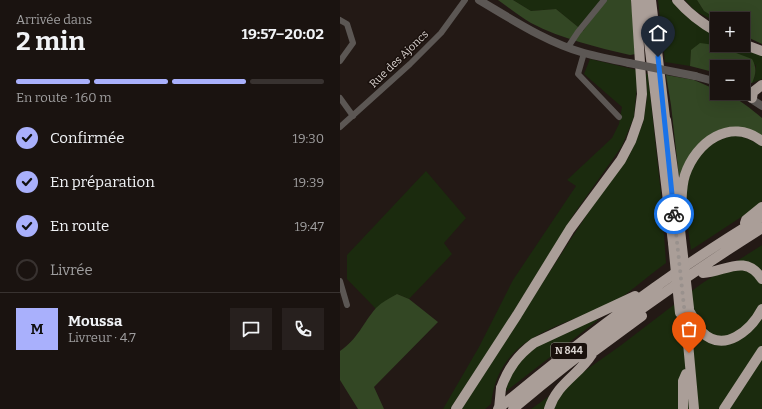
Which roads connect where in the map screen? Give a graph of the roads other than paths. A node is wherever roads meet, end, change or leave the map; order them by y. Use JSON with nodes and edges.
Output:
{"nodes":[{"id":1,"x":465,"y":0,"type":"edge"},
{"id":2,"x":479,"y":0,"type":"edge"},
{"id":3,"x":604,"y":0,"type":"edge"},
{"id":4,"x":636,"y":0,"type":"edge"},
{"id":5,"x":644,"y":0,"type":"edge"},
{"id":6,"x":651,"y":0,"type":"edge"},
{"id":7,"x":677,"y":0,"type":"edge"},
{"id":8,"x":340,"y":20,"type":"edge"},
{"id":9,"x":710,"y":28,"type":"edge"},
{"id":10,"x":568,"y":47,"type":"junction"},
{"id":11,"x":750,"y":47,"type":"edge"},
{"id":12,"x":762,"y":51,"type":"edge"},
{"id":13,"x":584,"y":53,"type":"junction"},
{"id":14,"x":340,"y":61,"type":"edge"},
{"id":15,"x":710,"y":80,"type":"edge"},
{"id":16,"x":762,"y":85,"type":"edge"},
{"id":17,"x":340,"y":98,"type":"edge"},
{"id":18,"x":752,"y":98,"type":"joint"},
{"id":19,"x":663,"y":102,"type":"junction"},
{"id":20,"x":762,"y":106,"type":"edge"},
{"id":21,"x":353,"y":116,"type":"junction"},
{"id":22,"x":619,"y":117,"type":"dead end"},
{"id":23,"x":340,"y":127,"type":"edge"},
{"id":24,"x":762,"y":141,"type":"edge"},
{"id":25,"x":762,"y":206,"type":"edge"},
{"id":26,"x":762,"y":217,"type":"edge"},
{"id":27,"x":679,"y":221,"type":"junction"},
{"id":28,"x":762,"y":228,"type":"edge"},
{"id":29,"x":742,"y":229,"type":"junction"},
{"id":30,"x":762,"y":236,"type":"edge"},
{"id":31,"x":675,"y":241,"type":"junction"},
{"id":32,"x":703,"y":273,"type":"junction"},
{"id":33,"x":762,"y":279,"type":"edge"},
{"id":34,"x":340,"y":281,"type":"edge"},
{"id":35,"x":642,"y":296,"type":"junction"},
{"id":36,"x":347,"y":305,"type":"dead end"},
{"id":37,"x":762,"y":309,"type":"edge"},
{"id":38,"x":685,"y":310,"type":"junction"},
{"id":39,"x":762,"y":350,"type":"edge"},
{"id":40,"x":592,"y":354,"type":"junction"},
{"id":41,"x":686,"y":374,"type":"junction"},
{"id":42,"x":528,"y":396,"type":"junction"},
{"id":43,"x":456,"y":409,"type":"edge"},
{"id":44,"x":499,"y":409,"type":"edge"},
{"id":45,"x":513,"y":409,"type":"edge"},
{"id":46,"x":549,"y":409,"type":"edge"},
{"id":47,"x":683,"y":409,"type":"edge"},
{"id":48,"x":689,"y":409,"type":"edge"},
{"id":49,"x":694,"y":409,"type":"edge"},
{"id":50,"x":724,"y":409,"type":"edge"}],
"edges":[{"from":1,"to":21,"type":"street","name":"Rue des Ajoncs"},
{"from":2,"to":10,"type":"street"},
{"from":3,"to":10,"type":"street"},
{"from":4,"to":43,"type":"highway"},
{"from":5,"to":31,"type":"highway"},
{"from":6,"to":19,"type":"highway"},
{"from":7,"to":9,"type":"highway"},
{"from":8,"to":14,"type":"street"},
{"from":10,"to":13,"type":"street"},
{"from":11,"to":12,"type":"highway"},
{"from":13,"to":15,"type":"street","bridge":true},
{"from":13,"to":22,"type":"street"},
{"from":16,"to":18,"type":"highway"},
{"from":17,"to":21,"type":"street"},
{"from":18,"to":20,"type":"street"},
{"from":19,"to":27,"type":"highway"},
{"from":19,"to":31,"type":"highway"},
{"from":21,"to":23,"type":"street","name":"Rue des Ajoncs"},
{"from":24,"to":27,"type":"highway"},
{"from":25,"to":29,"type":"highway"},
{"from":26,"to":29,"type":"highway","number":"N 844"},
{"from":27,"to":38,"type":"highway","bridge":true},
{"from":28,"to":42,"type":"highway","number":"N 844"},
{"from":29,"to":35,"type":"highway","number":"N 844"},
{"from":30,"to":32,"type":"highway"},
{"from":31,"to":38,"type":"highway","bridge":true},
{"from":32,"to":33,"type":"highway"},
{"from":32,"to":40,"type":"highway"},
{"from":34,"to":36,"type":"street"},
{"from":35,"to":44,"type":"highway","number":"N 844"},
{"from":35,"to":44,"type":"highway","bridge":true},
{"from":37,"to":38,"type":"highway"},
{"from":38,"to":41,"type":"highway"},
{"from":38,"to":49,"type":"highway"},
{"from":39,"to":50,"type":"highway"},
{"from":40,"to":42,"type":"highway"},
{"from":40,"to":46,"type":"highway"},
{"from":41,"to":47,"type":"highway"},
{"from":41,"to":48,"type":"highway"},
{"from":42,"to":45,"type":"highway","number":"N 844"}]}
